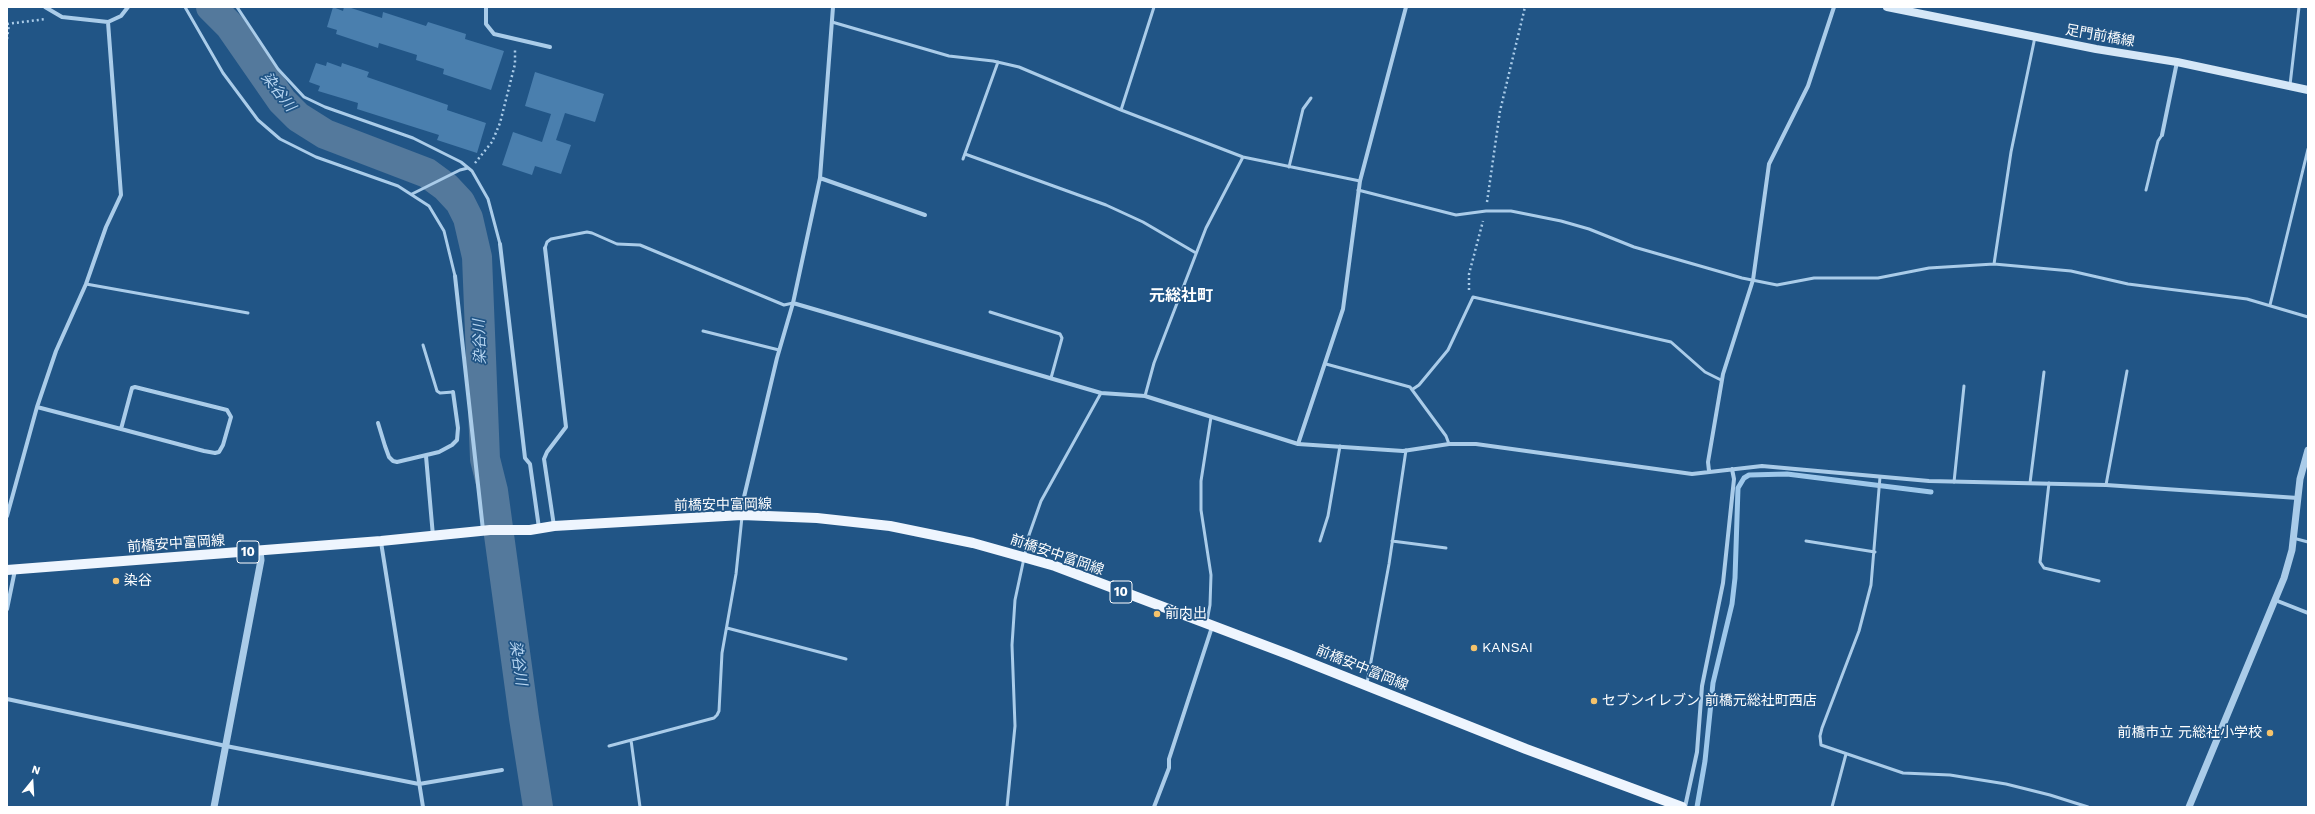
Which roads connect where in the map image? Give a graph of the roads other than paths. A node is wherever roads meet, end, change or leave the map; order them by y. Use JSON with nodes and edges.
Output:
{"nodes":[{"id":1,"x":45,"y":7,"type":"edge"},
{"id":2,"x":128,"y":7,"type":"edge"},
{"id":3,"x":185,"y":7,"type":"edge"},
{"id":4,"x":237,"y":7,"type":"edge"},
{"id":5,"x":486,"y":7,"type":"edge"},
{"id":6,"x":833,"y":7,"type":"edge"},
{"id":7,"x":1154,"y":7,"type":"edge"},
{"id":8,"x":1406,"y":7,"type":"edge"},
{"id":9,"x":1834,"y":7,"type":"edge"},
{"id":10,"x":1887,"y":7,"type":"edge"},
{"id":11,"x":2299,"y":7,"type":"edge"},
{"id":12,"x":108,"y":22,"type":"junction"},
{"id":13,"x":832,"y":22,"type":"junction"},
{"id":14,"x":2035,"y":37,"type":"junction"},
{"id":15,"x":550,"y":47,"type":"dead end"},
{"id":16,"x":998,"y":62,"type":"junction"},
{"id":17,"x":2177,"y":62,"type":"junction"},
{"id":18,"x":2290,"y":87,"type":"junction"},
{"id":19,"x":2308,"y":90,"type":"edge"},
{"id":20,"x":1310,"y":98,"type":"dead end"},
{"id":21,"x":1121,"y":110,"type":"junction"},
{"id":22,"x":2162,"y":135,"type":"joint"},
{"id":23,"x":2308,"y":149,"type":"edge"},
{"id":24,"x":965,"y":154,"type":"junction"},
{"id":25,"x":1243,"y":158,"type":"junction"},
{"id":26,"x":963,"y":159,"type":"dead end"},
{"id":27,"x":1289,"y":167,"type":"junction"},
{"id":28,"x":468,"y":168,"type":"junction"},
{"id":29,"x":820,"y":178,"type":"junction"},
{"id":30,"x":1360,"y":181,"type":"junction"},
{"id":31,"x":1358,"y":190,"type":"junction"},
{"id":32,"x":2146,"y":190,"type":"dead end"},
{"id":33,"x":412,"y":194,"type":"junction"},
{"id":34,"x":925,"y":215,"type":"dead end"},
{"id":35,"x":500,"y":244,"type":"joint"},
{"id":36,"x":545,"y":248,"type":"joint"},
{"id":37,"x":1196,"y":253,"type":"junction"},
{"id":38,"x":1994,"y":264,"type":"junction"},
{"id":39,"x":455,"y":276,"type":"joint"},
{"id":40,"x":1753,"y":280,"type":"junction"},
{"id":41,"x":86,"y":284,"type":"junction"},
{"id":42,"x":793,"y":303,"type":"junction"},
{"id":43,"x":2270,"y":305,"type":"junction"},
{"id":44,"x":248,"y":312,"type":"dead end"},
{"id":45,"x":990,"y":312,"type":"dead end"},
{"id":46,"x":2308,"y":317,"type":"edge"},
{"id":47,"x":703,"y":331,"type":"dead end"},
{"id":48,"x":423,"y":345,"type":"dead end"},
{"id":49,"x":779,"y":350,"type":"junction"},
{"id":50,"x":1326,"y":364,"type":"junction"},
{"id":51,"x":2127,"y":371,"type":"dead end"},
{"id":52,"x":2044,"y":372,"type":"dead end"},
{"id":53,"x":1051,"y":378,"type":"junction"},
{"id":54,"x":1721,"y":380,"type":"junction"},
{"id":55,"x":1964,"y":386,"type":"dead end"},
{"id":56,"x":1413,"y":389,"type":"junction"},
{"id":57,"x":453,"y":392,"type":"joint"},
{"id":58,"x":1101,"y":393,"type":"junction"},
{"id":59,"x":1144,"y":396,"type":"junction"},
{"id":60,"x":37,"y":407,"type":"junction"},
{"id":61,"x":1211,"y":417,"type":"junction"},
{"id":62,"x":378,"y":423,"type":"dead end"},
{"id":63,"x":121,"y":429,"type":"junction"},
{"id":64,"x":1298,"y":444,"type":"junction"},
{"id":65,"x":1449,"y":444,"type":"junction"},
{"id":66,"x":1340,"y":446,"type":"junction"},
{"id":67,"x":1406,"y":450,"type":"junction"},
{"id":68,"x":2308,"y":450,"type":"edge"},
{"id":69,"x":426,"y":456,"type":"junction"},
{"id":70,"x":1732,"y":468,"type":"junction"},
{"id":71,"x":1709,"y":471,"type":"junction"},
{"id":72,"x":1880,"y":477,"type":"junction"},
{"id":73,"x":1954,"y":482,"type":"junction"},
{"id":74,"x":2030,"y":483,"type":"junction"},
{"id":75,"x":2049,"y":483,"type":"junction"},
{"id":76,"x":2106,"y":485,"type":"junction"},
{"id":77,"x":2298,"y":498,"type":"junction"},
{"id":78,"x":742,"y":515,"type":"junction"},
{"id":79,"x":7,"y":516,"type":"edge"},
{"id":80,"x":554,"y":526,"type":"junction"},
{"id":81,"x":535,"y":529,"type":"junction"},
{"id":82,"x":486,"y":530,"type":"junction"},
{"id":83,"x":433,"y":536,"type":"junction"},
{"id":84,"x":2293,"y":538,"type":"junction"},
{"id":85,"x":1320,"y":541,"type":"dead end"},
{"id":86,"x":1392,"y":541,"type":"junction"},
{"id":87,"x":1806,"y":541,"type":"dead end"},
{"id":88,"x":381,"y":542,"type":"junction"},
{"id":89,"x":2308,"y":542,"type":"edge"},
{"id":90,"x":1446,"y":548,"type":"dead end"},
{"id":91,"x":260,"y":551,"type":"junction"},
{"id":92,"x":1875,"y":552,"type":"junction"},
{"id":93,"x":1025,"y":557,"type":"junction"},
{"id":94,"x":11,"y":570,"type":"edge"},
{"id":95,"x":2099,"y":581,"type":"dead end"},
{"id":96,"x":2275,"y":600,"type":"junction"},
{"id":97,"x":7,"y":609,"type":"edge"},
{"id":98,"x":2308,"y":613,"type":"edge"},
{"id":99,"x":1210,"y":624,"type":"junction"},
{"id":100,"x":727,"y":628,"type":"junction"},
{"id":101,"x":846,"y":659,"type":"dead end"},
{"id":102,"x":1366,"y":685,"type":"junction"},
{"id":103,"x":7,"y":699,"type":"edge"},
{"id":104,"x":631,"y":740,"type":"junction"},
{"id":105,"x":226,"y":746,"type":"junction"},
{"id":106,"x":609,"y":746,"type":"dead end"},
{"id":107,"x":1846,"y":754,"type":"junction"},
{"id":108,"x":502,"y":770,"type":"dead end"},
{"id":109,"x":419,"y":784,"type":"junction"},
{"id":110,"x":214,"y":807,"type":"edge"},
{"id":111,"x":423,"y":807,"type":"edge"},
{"id":112,"x":640,"y":807,"type":"edge"},
{"id":113,"x":1007,"y":807,"type":"edge"},
{"id":114,"x":1154,"y":807,"type":"edge"},
{"id":115,"x":1683,"y":807,"type":"edge"},
{"id":116,"x":1832,"y":807,"type":"edge"},
{"id":117,"x":2088,"y":807,"type":"edge"},
{"id":118,"x":2189,"y":807,"type":"edge"}],
"edges":[{"from":1,"to":12,"type":"street"},
{"from":2,"to":12,"type":"street"},
{"from":3,"to":33,"type":"lane"},
{"from":4,"to":28,"type":"lane"},
{"from":5,"to":15,"type":"street"},
{"from":6,"to":13,"type":"street"},
{"from":7,"to":21,"type":"lane"},
{"from":8,"to":30,"type":"street"},
{"from":9,"to":40,"type":"street"},
{"from":10,"to":14,"type":"main road","name":"足門前橋線"},
{"from":11,"to":18,"type":"lane"},
{"from":12,"to":41,"type":"street"},
{"from":13,"to":16,"type":"lane"},
{"from":13,"to":29,"type":"street"},
{"from":14,"to":17,"type":"main road","name":"足門前橋線"},
{"from":14,"to":38,"type":"lane"},
{"from":16,"to":21,"type":"lane"},
{"from":16,"to":24,"type":"lane"},
{"from":17,"to":18,"type":"main road","name":"足門前橋線"},
{"from":17,"to":22,"type":"street"},
{"from":18,"to":19,"type":"main road","name":"足門前橋線"},
{"from":20,"to":27,"type":"lane"},
{"from":21,"to":25,"type":"lane"},
{"from":22,"to":32,"type":"lane"},
{"from":23,"to":43,"type":"lane"},
{"from":24,"to":26,"type":"lane"},
{"from":24,"to":37,"type":"lane"},
{"from":25,"to":27,"type":"lane"},
{"from":25,"to":37,"type":"lane"},
{"from":27,"to":30,"type":"lane"},
{"from":28,"to":33,"type":"lane"},
{"from":28,"to":35,"type":"lane"},
{"from":29,"to":34,"type":"street"},
{"from":29,"to":42,"type":"street"},
{"from":30,"to":31,"type":"street"},
{"from":31,"to":40,"type":"lane"},
{"from":31,"to":50,"type":"street"},
{"from":33,"to":39,"type":"lane"},
{"from":35,"to":81,"type":"street"},
{"from":36,"to":42,"type":"lane"},
{"from":36,"to":80,"type":"street"},
{"from":37,"to":59,"type":"lane"},
{"from":38,"to":40,"type":"lane"},
{"from":38,"to":43,"type":"lane"},
{"from":39,"to":82,"type":"street"},
{"from":40,"to":54,"type":"street"},
{"from":41,"to":44,"type":"lane"},
{"from":41,"to":60,"type":"street"},
{"from":42,"to":49,"type":"street"},
{"from":42,"to":53,"type":"street"},
{"from":43,"to":46,"type":"lane"},
{"from":45,"to":53,"type":"lane"},
{"from":47,"to":49,"type":"lane"},
{"from":48,"to":57,"type":"lane"},
{"from":49,"to":78,"type":"street"},
{"from":50,"to":56,"type":"lane"},
{"from":50,"to":64,"type":"street"},
{"from":51,"to":76,"type":"lane"},
{"from":52,"to":74,"type":"lane"},
{"from":53,"to":58,"type":"street"},
{"from":54,"to":56,"type":"lane"},
{"from":54,"to":71,"type":"street"},
{"from":55,"to":73,"type":"lane"},
{"from":56,"to":65,"type":"lane"},
{"from":57,"to":69,"type":"street"},
{"from":58,"to":59,"type":"street"},
{"from":58,"to":93,"type":"lane"},
{"from":59,"to":61,"type":"street"},
{"from":60,"to":63,"type":"street"},
{"from":60,"to":79,"type":"street"},
{"from":61,"to":64,"type":"street"},
{"from":61,"to":99,"type":"lane"},
{"from":62,"to":69,"type":"street"},
{"from":63,"to":63,"type":"street"},
{"from":64,"to":66,"type":"street"},
{"from":65,"to":67,"type":"street"},
{"from":65,"to":71,"type":"street"},
{"from":66,"to":67,"type":"street"},
{"from":66,"to":85,"type":"lane"},
{"from":67,"to":86,"type":"lane"},
{"from":68,"to":77,"type":"street"},
{"from":69,"to":83,"type":"street"},
{"from":70,"to":71,"type":"street"},
{"from":70,"to":72,"type":"street"},
{"from":70,"to":115,"type":"street"},
{"from":72,"to":73,"type":"street"},
{"from":72,"to":92,"type":"lane"},
{"from":73,"to":74,"type":"street"},
{"from":74,"to":75,"type":"street"},
{"from":75,"to":76,"type":"street"},
{"from":75,"to":95,"type":"lane"},
{"from":76,"to":77,"type":"street"},
{"from":77,"to":84,"type":"street"},
{"from":78,"to":80,"type":"main road","name":"前橋安中富岡線","number":"10"},
{"from":78,"to":93,"type":"main road","name":"前橋安中富岡線","number":"10"},
{"from":78,"to":100,"type":"lane"},
{"from":80,"to":81,"type":"main road","name":"前橋安中富岡線","number":"10"},
{"from":81,"to":82,"type":"main road","number":"10"},
{"from":82,"to":83,"type":"main road","name":"前橋安中富岡線","number":"10"},
{"from":83,"to":88,"type":"main road","name":"前橋安中富岡線","number":"10"},
{"from":84,"to":89,"type":"lane"},
{"from":84,"to":96,"type":"street"},
{"from":86,"to":90,"type":"lane"},
{"from":86,"to":102,"type":"lane"},
{"from":87,"to":92,"type":"lane"},
{"from":88,"to":91,"type":"main road","name":"前橋安中富岡線","number":"10"},
{"from":88,"to":109,"type":"street"},
{"from":91,"to":94,"type":"main road","name":"前橋安中富岡線","number":"10"},
{"from":91,"to":105,"type":"street"},
{"from":92,"to":107,"type":"lane"},
{"from":93,"to":99,"type":"main road","name":"前橋安中富岡線","number":"10"},
{"from":93,"to":113,"type":"lane"},
{"from":94,"to":97,"type":"street"},
{"from":96,"to":98,"type":"street"},
{"from":96,"to":118,"type":"street"},
{"from":99,"to":102,"type":"main road","name":"前橋安中富岡線","number":"10"},
{"from":99,"to":114,"type":"street"},
{"from":100,"to":101,"type":"lane"},
{"from":100,"to":104,"type":"lane"},
{"from":102,"to":115,"type":"main road","name":"前橋安中富岡線","number":"10"},
{"from":103,"to":105,"type":"street"},
{"from":104,"to":106,"type":"lane"},
{"from":104,"to":112,"type":"lane"},
{"from":105,"to":109,"type":"street"},
{"from":105,"to":110,"type":"street"},
{"from":107,"to":116,"type":"lane"},
{"from":107,"to":117,"type":"lane"},
{"from":108,"to":109,"type":"street"},
{"from":109,"to":111,"type":"street"}]}
